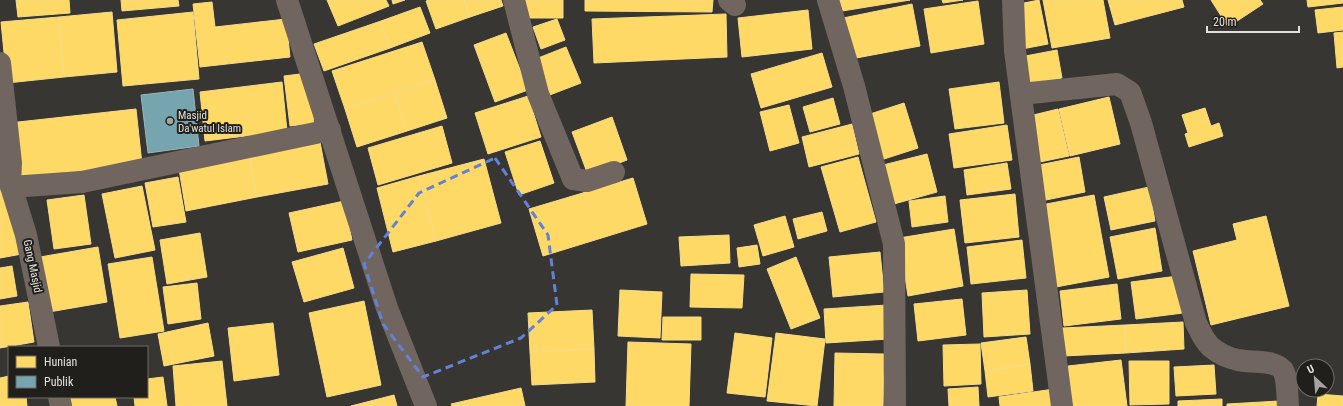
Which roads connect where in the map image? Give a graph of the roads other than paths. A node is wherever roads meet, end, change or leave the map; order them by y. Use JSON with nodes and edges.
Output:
{"nodes":[{"id":1,"x":287,"y":0,"type":"edge"},
{"id":2,"x":514,"y":0,"type":"edge"},
{"id":3,"x":828,"y":0,"type":"edge"},
{"id":4,"x":1013,"y":0,"type":"edge"},
{"id":5,"x":0,"y":63,"type":"edge"},
{"id":6,"x":1021,"y":94,"type":"junction"},
{"id":7,"x":330,"y":130,"type":"junction"},
{"id":8,"x":614,"y":172,"type":"dead end"},
{"id":9,"x":11,"y":187,"type":"junction"},
{"id":10,"x":49,"y":346,"type":"edge"},
{"id":11,"x":426,"y":406,"type":"edge"},
{"id":12,"x":895,"y":406,"type":"edge"},
{"id":13,"x":1062,"y":406,"type":"edge"},
{"id":14,"x":1288,"y":406,"type":"edge"}],
"edges":[{"from":1,"to":7,"type":"street"},
{"from":2,"to":8,"type":"street"},
{"from":3,"to":12,"type":"street"},
{"from":4,"to":6,"type":"street"},
{"from":5,"to":9,"type":"street","name":"Gang Masjid"},
{"from":6,"to":13,"type":"street"},
{"from":6,"to":14,"type":"street"},
{"from":7,"to":9,"type":"street"},
{"from":7,"to":11,"type":"street"},
{"from":9,"to":10,"type":"street","name":"Gang Masjid"}]}
